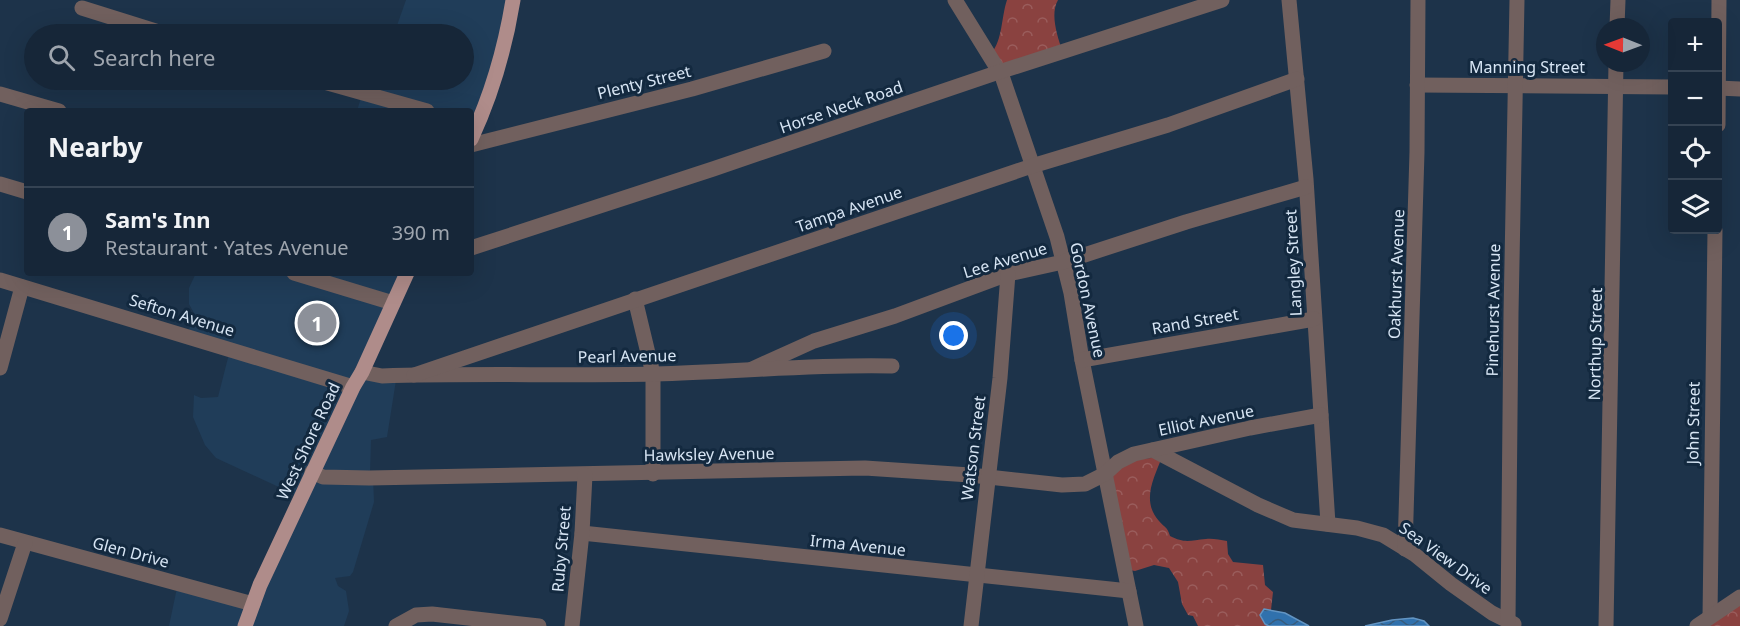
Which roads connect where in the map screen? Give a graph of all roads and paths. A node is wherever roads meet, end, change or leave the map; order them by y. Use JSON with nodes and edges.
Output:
{"nodes":[{"id":1,"x":513,"y":0,"type":"edge"},
{"id":2,"x":955,"y":0,"type":"edge"},
{"id":3,"x":1222,"y":0,"type":"edge"},
{"id":4,"x":1289,"y":0,"type":"edge"},
{"id":5,"x":1418,"y":0,"type":"edge"},
{"id":6,"x":1517,"y":0,"type":"edge"},
{"id":7,"x":1618,"y":0,"type":"edge"},
{"id":8,"x":1719,"y":0,"type":"edge"},
{"id":9,"x":1191,"y":5,"type":"edge"},
{"id":10,"x":82,"y":9,"type":"dead end"},
{"id":11,"x":1617,"y":18,"type":"edge"},
{"id":12,"x":132,"y":24,"type":"edge"},
{"id":13,"x":824,"y":51,"type":"dead end"},
{"id":14,"x":999,"y":72,"type":"junction"},
{"id":15,"x":1616,"y":72,"type":"edge"},
{"id":16,"x":1718,"y":72,"type":"edge"},
{"id":17,"x":1297,"y":79,"type":"junction"},
{"id":18,"x":1418,"y":85,"type":"junction"},
{"id":19,"x":1616,"y":85,"type":"junction"},
{"id":20,"x":1515,"y":86,"type":"junction"},
{"id":21,"x":1668,"y":87,"type":"edge"},
{"id":22,"x":1722,"y":88,"type":"edge"},
{"id":23,"x":1740,"y":89,"type":"edge"},
{"id":24,"x":353,"y":90,"type":"edge"},
{"id":25,"x":0,"y":94,"type":"edge"},
{"id":26,"x":49,"y":108,"type":"edge"},
{"id":27,"x":416,"y":108,"type":"edge"},
{"id":28,"x":474,"y":126,"type":"edge"},
{"id":29,"x":474,"y":144,"type":"edge"},
{"id":30,"x":1032,"y":166,"type":"junction"},
{"id":31,"x":0,"y":184,"type":"edge"},
{"id":32,"x":1306,"y":187,"type":"junction"},
{"id":33,"x":24,"y":191,"type":"edge"},
{"id":34,"x":1715,"y":234,"type":"edge"},
{"id":35,"x":474,"y":247,"type":"edge"},
{"id":36,"x":1063,"y":262,"type":"junction"},
{"id":37,"x":1008,"y":274,"type":"junction"},
{"id":38,"x":304,"y":276,"type":"edge"},
{"id":39,"x":406,"y":276,"type":"edge"},
{"id":40,"x":0,"y":280,"type":"edge"},
{"id":41,"x":22,"y":287,"type":"junction"},
{"id":42,"x":635,"y":299,"type":"junction"},
{"id":43,"x":393,"y":303,"type":"junction"},
{"id":44,"x":1314,"y":319,"type":"junction"},
{"id":45,"x":1082,"y":360,"type":"junction"},
{"id":46,"x":892,"y":366,"type":"dead end"},
{"id":47,"x":0,"y":368,"type":"edge"},
{"id":48,"x":752,"y":369,"type":"junction"},
{"id":49,"x":362,"y":372,"type":"junction"},
{"id":50,"x":652,"y":374,"type":"junction"},
{"id":51,"x":414,"y":375,"type":"junction"},
{"id":52,"x":353,"y":387,"type":"junction"},
{"id":53,"x":1321,"y":415,"type":"junction"},
{"id":54,"x":1153,"y":450,"type":"junction"},
{"id":55,"x":312,"y":472,"type":"junction"},
{"id":56,"x":585,"y":474,"type":"junction"},
{"id":57,"x":653,"y":474,"type":"junction"},
{"id":58,"x":1105,"y":474,"type":"junction"},
{"id":59,"x":988,"y":477,"type":"junction"},
{"id":60,"x":1328,"y":524,"type":"junction"},
{"id":61,"x":582,"y":533,"type":"junction"},
{"id":62,"x":0,"y":535,"type":"edge"},
{"id":63,"x":24,"y":543,"type":"junction"},
{"id":64,"x":1404,"y":549,"type":"junction"},
{"id":65,"x":976,"y":576,"type":"junction"},
{"id":66,"x":1129,"y":591,"type":"junction"},
{"id":67,"x":1740,"y":597,"type":"edge"},
{"id":68,"x":253,"y":604,"type":"junction"},
{"id":69,"x":0,"y":619,"type":"edge"},
{"id":70,"x":1703,"y":622,"type":"edge"},
{"id":71,"x":1513,"y":624,"type":"edge"},
{"id":72,"x":245,"y":626,"type":"edge"},
{"id":73,"x":396,"y":626,"type":"edge"},
{"id":74,"x":539,"y":626,"type":"edge"},
{"id":75,"x":572,"y":626,"type":"edge"},
{"id":76,"x":971,"y":626,"type":"edge"},
{"id":77,"x":1136,"y":626,"type":"edge"},
{"id":78,"x":1606,"y":626,"type":"edge"}],
"edges":[{"from":1,"to":28,"type":"main road"},
{"from":2,"to":14,"type":"street","name":"Gordon Avenue"},
{"from":3,"to":9,"type":"street","name":"Horse Neck Road"},
{"from":4,"to":17,"type":"street","name":"Langley Street"},
{"from":5,"to":18,"type":"street","name":"Oakhurst Avenue"},
{"from":6,"to":20,"type":"street","name":"Pinehurst Avenue"},
{"from":7,"to":11,"type":"street"},
{"from":8,"to":16,"type":"street"},
{"from":9,"to":14,"type":"street","name":"Horse Neck Road"},
{"from":10,"to":12,"type":"street"},
{"from":13,"to":29,"type":"street","name":"Plenty Street"},
{"from":14,"to":30,"type":"street","name":"Gordon Avenue"},
{"from":14,"to":35,"type":"street","name":"Horse Neck Road"},
{"from":15,"to":19,"type":"street","name":"Northup Street"},
{"from":17,"to":30,"type":"street","name":"Tampa Avenue"},
{"from":17,"to":32,"type":"street","name":"Langley Street"},
{"from":18,"to":20,"type":"street","name":"Manning Street"},
{"from":18,"to":64,"type":"street","name":"Oakhurst Avenue"},
{"from":19,"to":20,"type":"street","name":"Manning Street"},
{"from":19,"to":21,"type":"street","name":"Manning Street"},
{"from":19,"to":78,"type":"street","name":"Northup Street"},
{"from":20,"to":71,"type":"street","name":"Pinehurst Avenue"},
{"from":22,"to":23,"type":"street"},
{"from":24,"to":27,"type":"street"},
{"from":25,"to":26,"type":"street"},
{"from":30,"to":36,"type":"street","name":"Gordon Avenue"},
{"from":30,"to":42,"type":"street","name":"Tampa Avenue"},
{"from":31,"to":33,"type":"street"},
{"from":32,"to":36,"type":"street","name":"Lee Avenue"},
{"from":32,"to":44,"type":"street","name":"Langley Street"},
{"from":34,"to":70,"type":"street","name":"John Street"},
{"from":36,"to":37,"type":"street","name":"Lee Avenue"},
{"from":36,"to":45,"type":"street","name":"Gordon Avenue"},
{"from":37,"to":48,"type":"street","name":"Lee Avenue"},
{"from":37,"to":59,"type":"street","name":"Watson Street"},
{"from":38,"to":43,"type":"street"},
{"from":39,"to":43,"type":"main road","name":"West Shore Road"},
{"from":40,"to":41,"type":"street","name":"Sefton Avenue"},
{"from":41,"to":47,"type":"street"},
{"from":41,"to":52,"type":"street","name":"Sefton Avenue"},
{"from":42,"to":50,"type":"street"},
{"from":42,"to":51,"type":"street","name":"Tampa Avenue"},
{"from":43,"to":49,"type":"main road","name":"West Shore Road"},
{"from":44,"to":45,"type":"street","name":"Rand Street"},
{"from":44,"to":53,"type":"street","name":"Langley Street"},
{"from":45,"to":58,"type":"street","name":"Gordon Avenue"},
{"from":46,"to":48,"type":"street","name":"Pearl Avenue"},
{"from":48,"to":50,"type":"street","name":"Pearl Avenue"},
{"from":49,"to":51,"type":"street","name":"Pearl Avenue"},
{"from":49,"to":52,"type":"main road","name":"West Shore Road"},
{"from":50,"to":51,"type":"street","name":"Pearl Avenue"},
{"from":50,"to":57,"type":"street"},
{"from":52,"to":55,"type":"main road","name":"West Shore Road"},
{"from":53,"to":54,"type":"street","name":"Elliot Avenue"},
{"from":53,"to":60,"type":"street","name":"Langley Street"},
{"from":54,"to":58,"type":"street","name":"Elliot Avenue"},
{"from":54,"to":60,"type":"street","name":"Sea View Drive"},
{"from":55,"to":56,"type":"street","name":"Hawksley Avenue"},
{"from":55,"to":68,"type":"main road","name":"West Shore Road"},
{"from":56,"to":57,"type":"street","name":"Hawksley Avenue"},
{"from":56,"to":61,"type":"street","name":"Ruby Street"},
{"from":57,"to":59,"type":"street","name":"Hawksley Avenue"},
{"from":58,"to":59,"type":"street","name":"Hawksley Avenue"},
{"from":58,"to":66,"type":"street","name":"Gordon Avenue"},
{"from":59,"to":65,"type":"street","name":"Watson Street"},
{"from":60,"to":64,"type":"street","name":"Sea View Drive"},
{"from":61,"to":65,"type":"street","name":"Irma Avenue"},
{"from":61,"to":75,"type":"street","name":"Ruby Street"},
{"from":62,"to":63,"type":"street","name":"Glen Drive"},
{"from":63,"to":68,"type":"street","name":"Glen Drive"},
{"from":63,"to":69,"type":"street"},
{"from":64,"to":71,"type":"street","name":"Sea View Drive"},
{"from":65,"to":66,"type":"street","name":"Irma Avenue"},
{"from":65,"to":76,"type":"street","name":"Watson Street"},
{"from":66,"to":77,"type":"street","name":"Gordon Avenue"},
{"from":67,"to":70,"type":"street"},
{"from":68,"to":72,"type":"main road","name":"West Shore Road"},
{"from":73,"to":74,"type":"street"}]}
